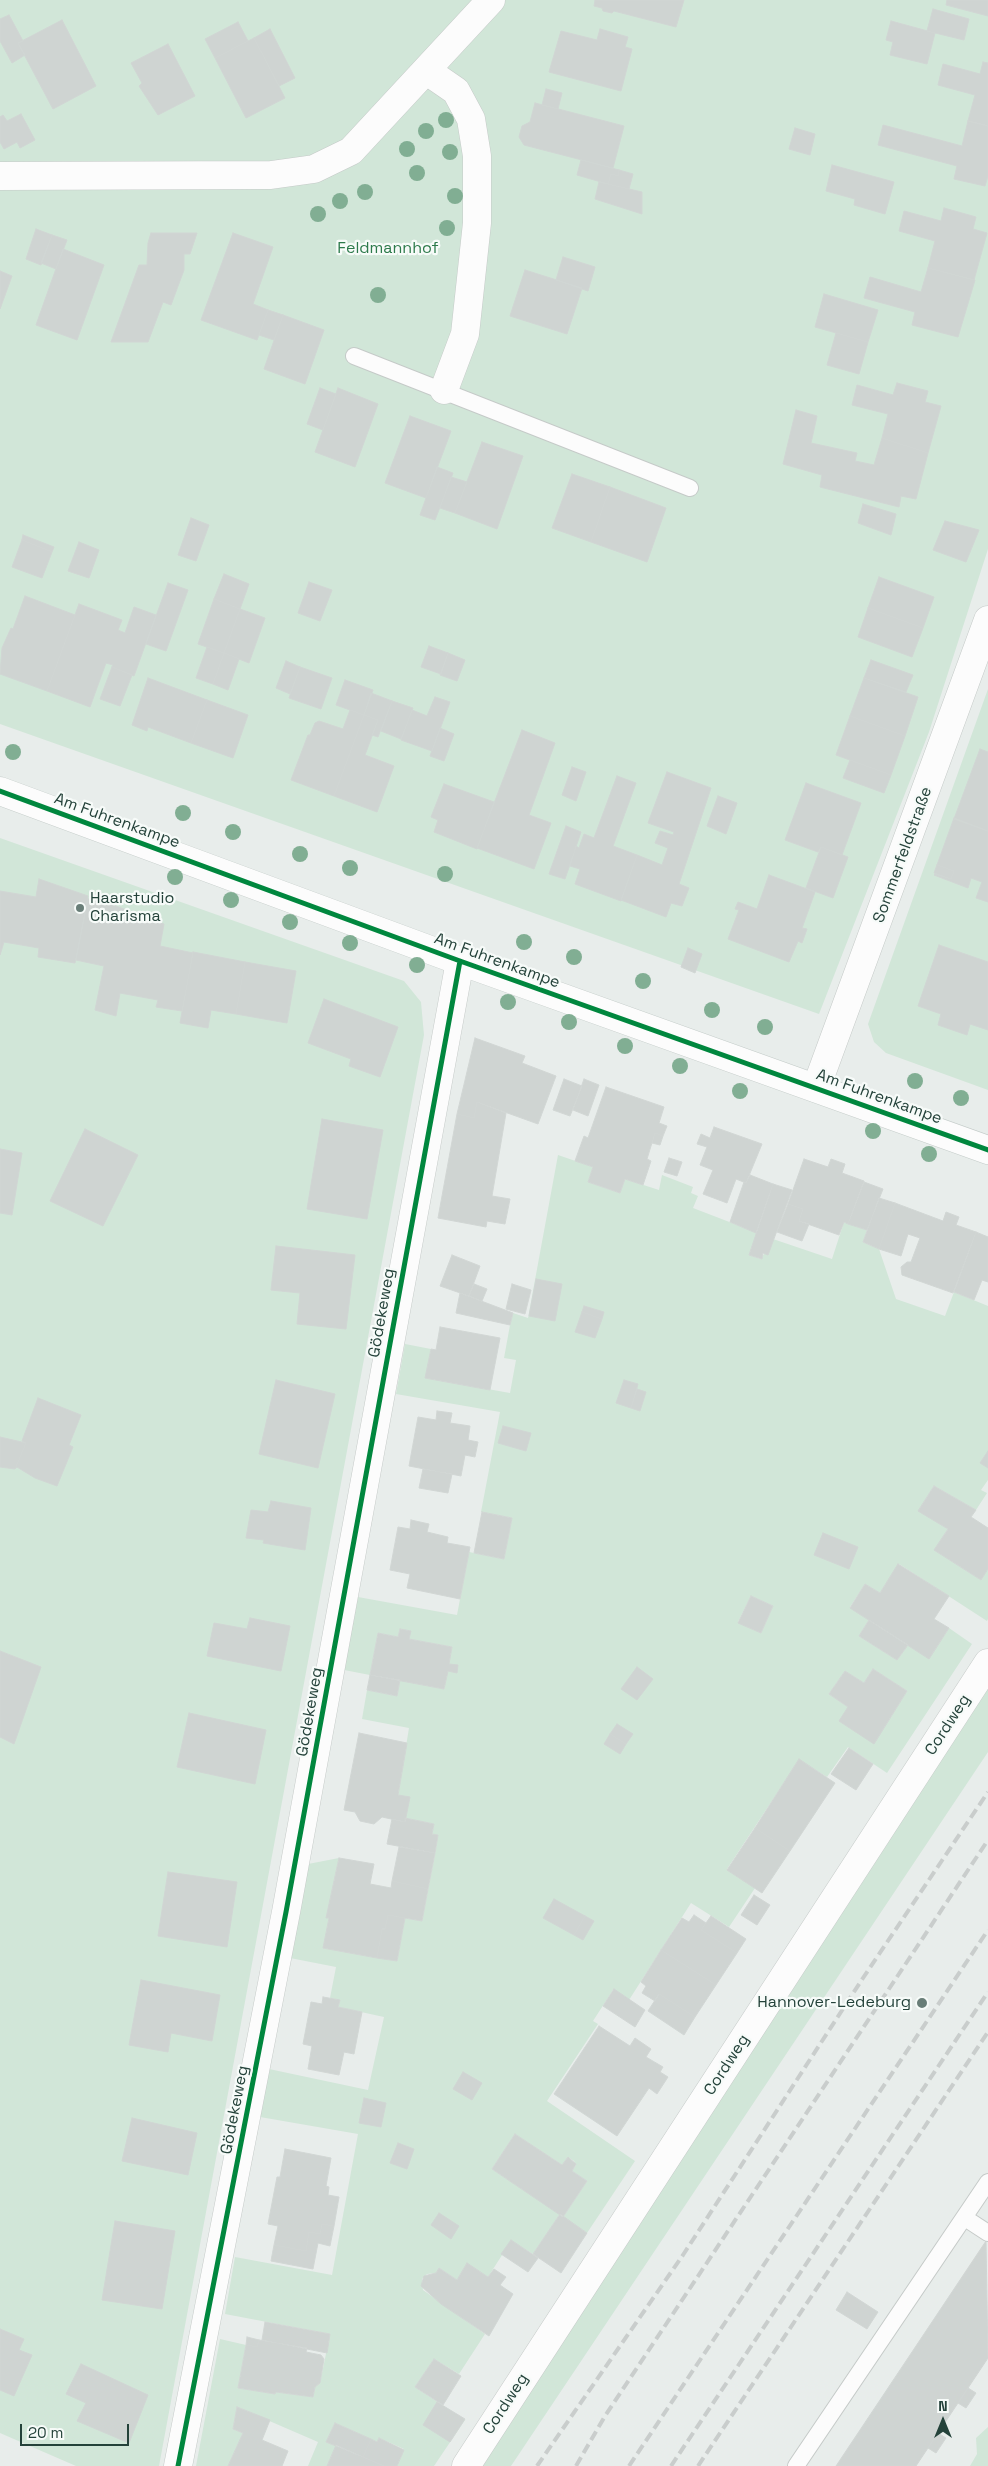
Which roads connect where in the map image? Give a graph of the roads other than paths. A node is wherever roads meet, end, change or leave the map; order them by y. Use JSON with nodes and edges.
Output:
{"nodes":[{"id":1,"x":491,"y":0,"type":"edge"},
{"id":2,"x":427,"y":70,"type":"junction"},
{"id":3,"x":0,"y":176,"type":"edge"},
{"id":4,"x":354,"y":356,"type":"dead end"},
{"id":5,"x":444,"y":390,"type":"junction"},
{"id":6,"x":690,"y":488,"type":"dead end"},
{"id":7,"x":988,"y":620,"type":"edge"},
{"id":8,"x":0,"y":792,"type":"edge"},
{"id":9,"x":460,"y":961,"type":"junction"},
{"id":10,"x":816,"y":1088,"type":"junction"},
{"id":11,"x":988,"y":1150,"type":"edge"},
{"id":12,"x":988,"y":1663,"type":"edge"},
{"id":13,"x":988,"y":2182,"type":"edge"},
{"id":14,"x":965,"y":2218,"type":"junction"},
{"id":15,"x":988,"y":2233,"type":"edge"},
{"id":16,"x":178,"y":2466,"type":"edge"},
{"id":17,"x":466,"y":2466,"type":"edge"},
{"id":18,"x":796,"y":2466,"type":"edge"}],
"edges":[{"from":1,"to":2,"type":"street"},
{"from":2,"to":3,"type":"street"},
{"from":2,"to":5,"type":"street"},
{"from":4,"to":5,"type":"lane"},
{"from":5,"to":6,"type":"lane"},
{"from":7,"to":10,"type":"street","name":"Sommerfeldstraße"},
{"from":8,"to":9,"type":"street","name":"Am Fuhrenkampe"},
{"from":9,"to":10,"type":"street","name":"Am Fuhrenkampe"},
{"from":9,"to":16,"type":"street","name":"Gödekeweg"},
{"from":10,"to":11,"type":"street","name":"Am Fuhrenkampe"},
{"from":12,"to":17,"type":"street","name":"Cordweg"},
{"from":13,"to":14,"type":"lane"},
{"from":14,"to":15,"type":"lane"},
{"from":14,"to":18,"type":"lane"}]}
